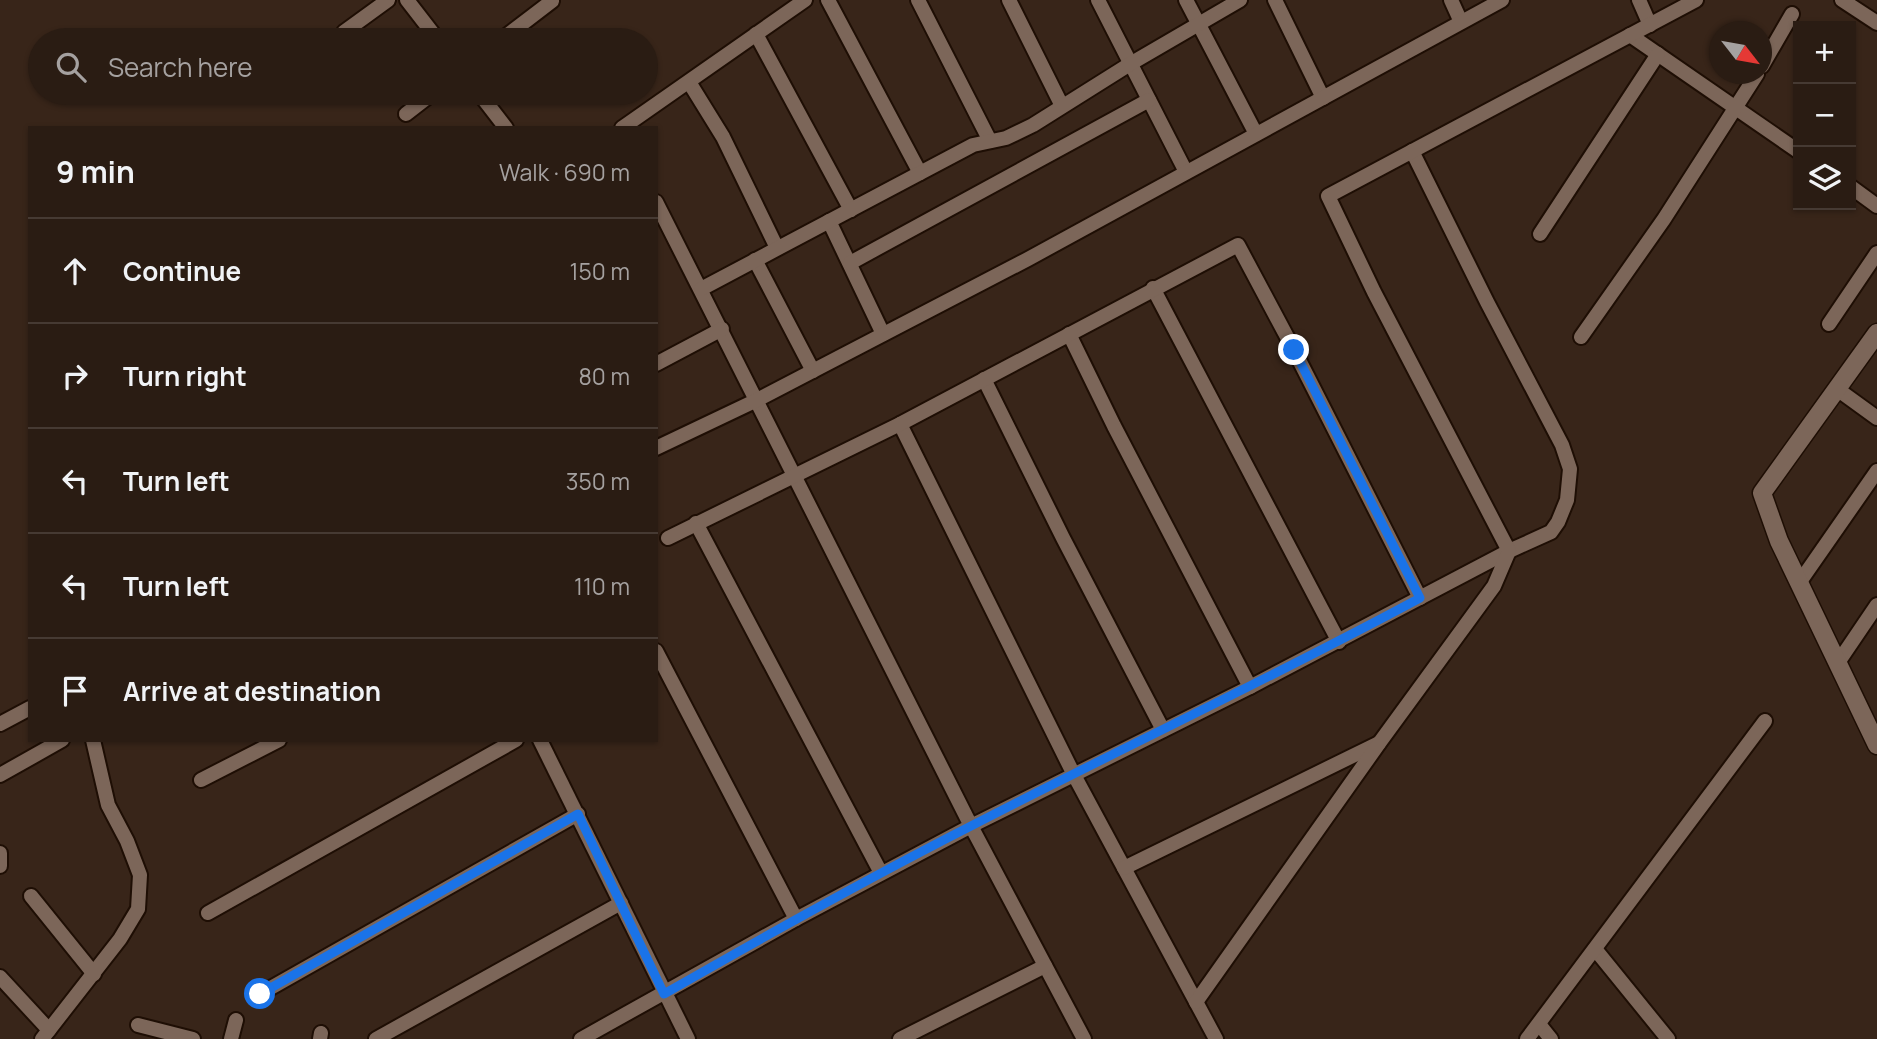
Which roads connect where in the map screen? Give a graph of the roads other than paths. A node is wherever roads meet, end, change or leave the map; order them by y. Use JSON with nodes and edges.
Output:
{"nodes":[{"id":1,"x":388,"y":0,"type":"edge"},
{"id":2,"x":407,"y":0,"type":"edge"},
{"id":3,"x":805,"y":0,"type":"edge"},
{"id":4,"x":828,"y":0,"type":"edge"},
{"id":5,"x":918,"y":0,"type":"edge"},
{"id":6,"x":1009,"y":0,"type":"edge"},
{"id":7,"x":1098,"y":0,"type":"edge"},
{"id":8,"x":1186,"y":0,"type":"edge"},
{"id":9,"x":1240,"y":0,"type":"edge"},
{"id":10,"x":1275,"y":0,"type":"edge"},
{"id":11,"x":1451,"y":0,"type":"edge"},
{"id":12,"x":1502,"y":0,"type":"edge"},
{"id":13,"x":1639,"y":0,"type":"edge"},
{"id":14,"x":1696,"y":0,"type":"edge"},
{"id":15,"x":1842,"y":0,"type":"edge"},
{"id":16,"x":552,"y":1,"type":"edge"},
{"id":17,"x":1792,"y":14,"type":"dead end"},
{"id":18,"x":1461,"y":22,"type":"junction"},
{"id":19,"x":1877,"y":23,"type":"edge"},
{"id":20,"x":1198,"y":24,"type":"junction"},
{"id":21,"x":1650,"y":24,"type":"junction"},
{"id":22,"x":350,"y":28,"type":"edge"},
{"id":23,"x":429,"y":28,"type":"edge"},
{"id":24,"x":517,"y":28,"type":"edge"},
{"id":25,"x":756,"y":34,"type":"junction"},
{"id":26,"x":1630,"y":35,"type":"junction"},
{"id":27,"x":1772,"y":49,"type":"edge"},
{"id":28,"x":1658,"y":54,"type":"junction"},
{"id":29,"x":1130,"y":64,"type":"junction"},
{"id":30,"x":689,"y":82,"type":"junction"},
{"id":31,"x":1751,"y":84,"type":"edge"},
{"id":32,"x":1323,"y":98,"type":"junction"},
{"id":33,"x":1149,"y":100,"type":"junction"},
{"id":34,"x":658,"y":103,"type":"edge"},
{"id":35,"x":418,"y":105,"type":"edge"},
{"id":36,"x":488,"y":105,"type":"edge"},
{"id":37,"x":656,"y":105,"type":"edge"},
{"id":38,"x":1062,"y":106,"type":"junction"},
{"id":39,"x":1737,"y":108,"type":"junction"},
{"id":40,"x":406,"y":114,"type":"dead end"},
{"id":41,"x":504,"y":126,"type":"edge"},
{"id":42,"x":625,"y":126,"type":"edge"},
{"id":43,"x":1256,"y":134,"type":"junction"},
{"id":44,"x":990,"y":141,"type":"junction"},
{"id":45,"x":1793,"y":147,"type":"edge"},
{"id":46,"x":1412,"y":151,"type":"junction"},
{"id":47,"x":1186,"y":172,"type":"junction"},
{"id":48,"x":920,"y":173,"type":"junction"},
{"id":49,"x":1856,"y":191,"type":"edge"},
{"id":50,"x":658,"y":206,"type":"edge"},
{"id":51,"x":1877,"y":206,"type":"edge"},
{"id":52,"x":851,"y":210,"type":"junction"},
{"id":53,"x":829,"y":221,"type":"junction"},
{"id":54,"x":1540,"y":234,"type":"dead end"},
{"id":55,"x":777,"y":248,"type":"junction"},
{"id":56,"x":1877,"y":253,"type":"edge"},
{"id":57,"x":755,"y":260,"type":"junction"},
{"id":58,"x":850,"y":263,"type":"junction"},
{"id":59,"x":1153,"y":288,"type":"junction"},
{"id":60,"x":701,"y":289,"type":"junction"},
{"id":61,"x":1829,"y":324,"type":"dead end"},
{"id":62,"x":722,"y":329,"type":"junction"},
{"id":63,"x":1877,"y":333,"type":"edge"},
{"id":64,"x":883,"y":334,"type":"junction"},
{"id":65,"x":1069,"y":334,"type":"junction"},
{"id":66,"x":1581,"y":337,"type":"dead end"},
{"id":67,"x":658,"y":362,"type":"edge"},
{"id":68,"x":813,"y":371,"type":"junction"},
{"id":69,"x":984,"y":379,"type":"junction"},
{"id":70,"x":1837,"y":389,"type":"junction"},
{"id":71,"x":757,"y":400,"type":"junction"},
{"id":72,"x":1877,"y":418,"type":"edge"},
{"id":73,"x":900,"y":424,"type":"junction"},
{"id":74,"x":658,"y":447,"type":"edge"},
{"id":75,"x":1877,"y":471,"type":"edge"},
{"id":76,"x":795,"y":476,"type":"junction"},
{"id":77,"x":696,"y":523,"type":"junction"},
{"id":78,"x":668,"y":538,"type":"dead end"},
{"id":79,"x":1508,"y":551,"type":"junction"},
{"id":80,"x":1799,"y":583,"type":"junction"},
{"id":81,"x":1420,"y":598,"type":"junction"},
{"id":82,"x":1877,"y":606,"type":"edge"},
{"id":83,"x":1339,"y":642,"type":"junction"},
{"id":84,"x":658,"y":655,"type":"edge"},
{"id":85,"x":1837,"y":664,"type":"junction"},
{"id":86,"x":1250,"y":687,"type":"junction"},
{"id":87,"x":28,"y":709,"type":"edge"},
{"id":88,"x":1765,"y":721,"type":"dead end"},
{"id":89,"x":0,"y":724,"type":"edge"},
{"id":90,"x":1164,"y":730,"type":"junction"},
{"id":91,"x":58,"y":742,"type":"edge"},
{"id":92,"x":93,"y":742,"type":"edge"},
{"id":93,"x":275,"y":742,"type":"edge"},
{"id":94,"x":512,"y":742,"type":"edge"},
{"id":95,"x":541,"y":742,"type":"edge"},
{"id":96,"x":1380,"y":742,"type":"junction"},
{"id":97,"x":1877,"y":743,"type":"edge"},
{"id":98,"x":0,"y":775,"type":"edge"},
{"id":99,"x":1074,"y":775,"type":"junction"},
{"id":100,"x":201,"y":780,"type":"dead end"},
{"id":101,"x":578,"y":814,"type":"junction"},
{"id":102,"x":971,"y":826,"type":"junction"},
{"id":103,"x":0,"y":853,"type":"edge"},
{"id":104,"x":0,"y":866,"type":"edge"},
{"id":105,"x":1124,"y":869,"type":"junction"},
{"id":106,"x":881,"y":873,"type":"junction"},
{"id":107,"x":31,"y":895,"type":"dead end"},
{"id":108,"x":621,"y":903,"type":"junction"},
{"id":109,"x":208,"y":913,"type":"dead end"},
{"id":110,"x":796,"y":919,"type":"junction"},
{"id":111,"x":1595,"y":949,"type":"junction"},
{"id":112,"x":1045,"y":965,"type":"junction"},
{"id":113,"x":93,"y":974,"type":"junction"},
{"id":114,"x":0,"y":977,"type":"edge"},
{"id":115,"x":260,"y":994,"type":"dead end"},
{"id":116,"x":664,"y":994,"type":"junction"},
{"id":117,"x":1196,"y":1002,"type":"junction"},
{"id":118,"x":236,"y":1020,"type":"dead end"},
{"id":119,"x":1539,"y":1024,"type":"junction"},
{"id":120,"x":138,"y":1025,"type":"dead end"},
{"id":121,"x":45,"y":1035,"type":"edge"},
{"id":122,"x":193,"y":1039,"type":"edge"},
{"id":123,"x":231,"y":1039,"type":"edge"},
{"id":124,"x":376,"y":1039,"type":"edge"},
{"id":125,"x":581,"y":1039,"type":"edge"},
{"id":126,"x":688,"y":1039,"type":"edge"},
{"id":127,"x":900,"y":1039,"type":"edge"},
{"id":128,"x":1084,"y":1039,"type":"edge"},
{"id":129,"x":1216,"y":1039,"type":"edge"},
{"id":130,"x":1527,"y":1039,"type":"edge"},
{"id":131,"x":1551,"y":1039,"type":"edge"},
{"id":132,"x":1668,"y":1039,"type":"edge"}],
"edges":[{"from":1,"to":22,"type":"street"},
{"from":2,"to":23,"type":"street"},
{"from":3,"to":25,"type":"street"},
{"from":4,"to":48,"type":"street"},
{"from":5,"to":44,"type":"street"},
{"from":6,"to":38,"type":"street"},
{"from":7,"to":29,"type":"street"},
{"from":8,"to":20,"type":"street"},
{"from":9,"to":20,"type":"street"},
{"from":10,"to":32,"type":"street"},
{"from":11,"to":18,"type":"street"},
{"from":12,"to":18,"type":"street"},
{"from":13,"to":21,"type":"street"},
{"from":14,"to":21,"type":"street"},
{"from":15,"to":19,"type":"street"},
{"from":16,"to":24,"type":"street"},
{"from":17,"to":27,"type":"street"},
{"from":18,"to":32,"type":"street"},
{"from":20,"to":29,"type":"street"},
{"from":20,"to":43,"type":"street"},
{"from":21,"to":26,"type":"street"},
{"from":25,"to":30,"type":"street"},
{"from":25,"to":52,"type":"street"},
{"from":26,"to":28,"type":"street"},
{"from":26,"to":46,"type":"street"},
{"from":28,"to":39,"type":"street"},
{"from":28,"to":54,"type":"street"},
{"from":29,"to":33,"type":"street"},
{"from":29,"to":38,"type":"street"},
{"from":30,"to":34,"type":"street"},
{"from":30,"to":55,"type":"street"},
{"from":31,"to":39,"type":"street"},
{"from":32,"to":43,"type":"street"},
{"from":33,"to":47,"type":"street"},
{"from":33,"to":58,"type":"street"},
{"from":35,"to":40,"type":"street"},
{"from":36,"to":41,"type":"street"},
{"from":37,"to":42,"type":"street"},
{"from":38,"to":44,"type":"street"},
{"from":39,"to":45,"type":"street"},
{"from":39,"to":66,"type":"street"},
{"from":43,"to":47,"type":"street"},
{"from":44,"to":48,"type":"street"},
{"from":46,"to":79,"type":"street"},
{"from":46,"to":79,"type":"street"},
{"from":47,"to":64,"type":"street"},
{"from":48,"to":52,"type":"street"},
{"from":49,"to":51,"type":"street"},
{"from":50,"to":60,"type":"street"},
{"from":52,"to":53,"type":"street"},
{"from":53,"to":55,"type":"street"},
{"from":53,"to":58,"type":"street"},
{"from":55,"to":57,"type":"street"},
{"from":56,"to":61,"type":"street"},
{"from":57,"to":60,"type":"street"},
{"from":57,"to":68,"type":"street"},
{"from":58,"to":64,"type":"street"},
{"from":59,"to":65,"type":"street"},
{"from":59,"to":81,"type":"street"},
{"from":59,"to":83,"type":"street"},
{"from":60,"to":62,"type":"street"},
{"from":62,"to":67,"type":"street"},
{"from":62,"to":71,"type":"street"},
{"from":63,"to":70,"type":"street"},
{"from":64,"to":68,"type":"street"},
{"from":65,"to":69,"type":"street"},
{"from":65,"to":86,"type":"street"},
{"from":68,"to":71,"type":"street"},
{"from":69,"to":73,"type":"street"},
{"from":69,"to":90,"type":"street"},
{"from":70,"to":72,"type":"street"},
{"from":70,"to":80,"type":"street"},
{"from":71,"to":74,"type":"street"},
{"from":71,"to":76,"type":"street"},
{"from":73,"to":76,"type":"street"},
{"from":73,"to":99,"type":"street"},
{"from":75,"to":80,"type":"street"},
{"from":76,"to":77,"type":"street"},
{"from":76,"to":102,"type":"street"},
{"from":77,"to":78,"type":"street"},
{"from":77,"to":106,"type":"street"},
{"from":79,"to":81,"type":"street"},
{"from":79,"to":96,"type":"street"},
{"from":80,"to":85,"type":"street"},
{"from":81,"to":83,"type":"street"},
{"from":82,"to":85,"type":"street"},
{"from":83,"to":86,"type":"street"},
{"from":84,"to":110,"type":"street"},
{"from":85,"to":97,"type":"street"},
{"from":86,"to":90,"type":"street"},
{"from":87,"to":89,"type":"street"},
{"from":88,"to":111,"type":"street"},
{"from":90,"to":99,"type":"street"},
{"from":91,"to":98,"type":"street"},
{"from":92,"to":113,"type":"street"},
{"from":93,"to":100,"type":"street"},
{"from":94,"to":109,"type":"street"},
{"from":95,"to":101,"type":"street"},
{"from":96,"to":105,"type":"street"},
{"from":96,"to":117,"type":"street"},
{"from":99,"to":102,"type":"street"},
{"from":99,"to":105,"type":"street"},
{"from":101,"to":108,"type":"street"},
{"from":101,"to":115,"type":"street"},
{"from":102,"to":106,"type":"street"},
{"from":102,"to":112,"type":"street"},
{"from":103,"to":104,"type":"street"},
{"from":105,"to":117,"type":"street"},
{"from":106,"to":110,"type":"street"},
{"from":107,"to":113,"type":"street"},
{"from":108,"to":116,"type":"street"},
{"from":108,"to":124,"type":"street"},
{"from":110,"to":116,"type":"street"},
{"from":111,"to":119,"type":"street"},
{"from":111,"to":132,"type":"street"},
{"from":112,"to":127,"type":"street"},
{"from":112,"to":128,"type":"street"},
{"from":113,"to":121,"type":"street"},
{"from":114,"to":121,"type":"street"},
{"from":116,"to":125,"type":"street"},
{"from":116,"to":126,"type":"street"},
{"from":117,"to":129,"type":"street"},
{"from":118,"to":123,"type":"street"},
{"from":119,"to":130,"type":"street"},
{"from":119,"to":131,"type":"street"},
{"from":120,"to":122,"type":"street"}]}
